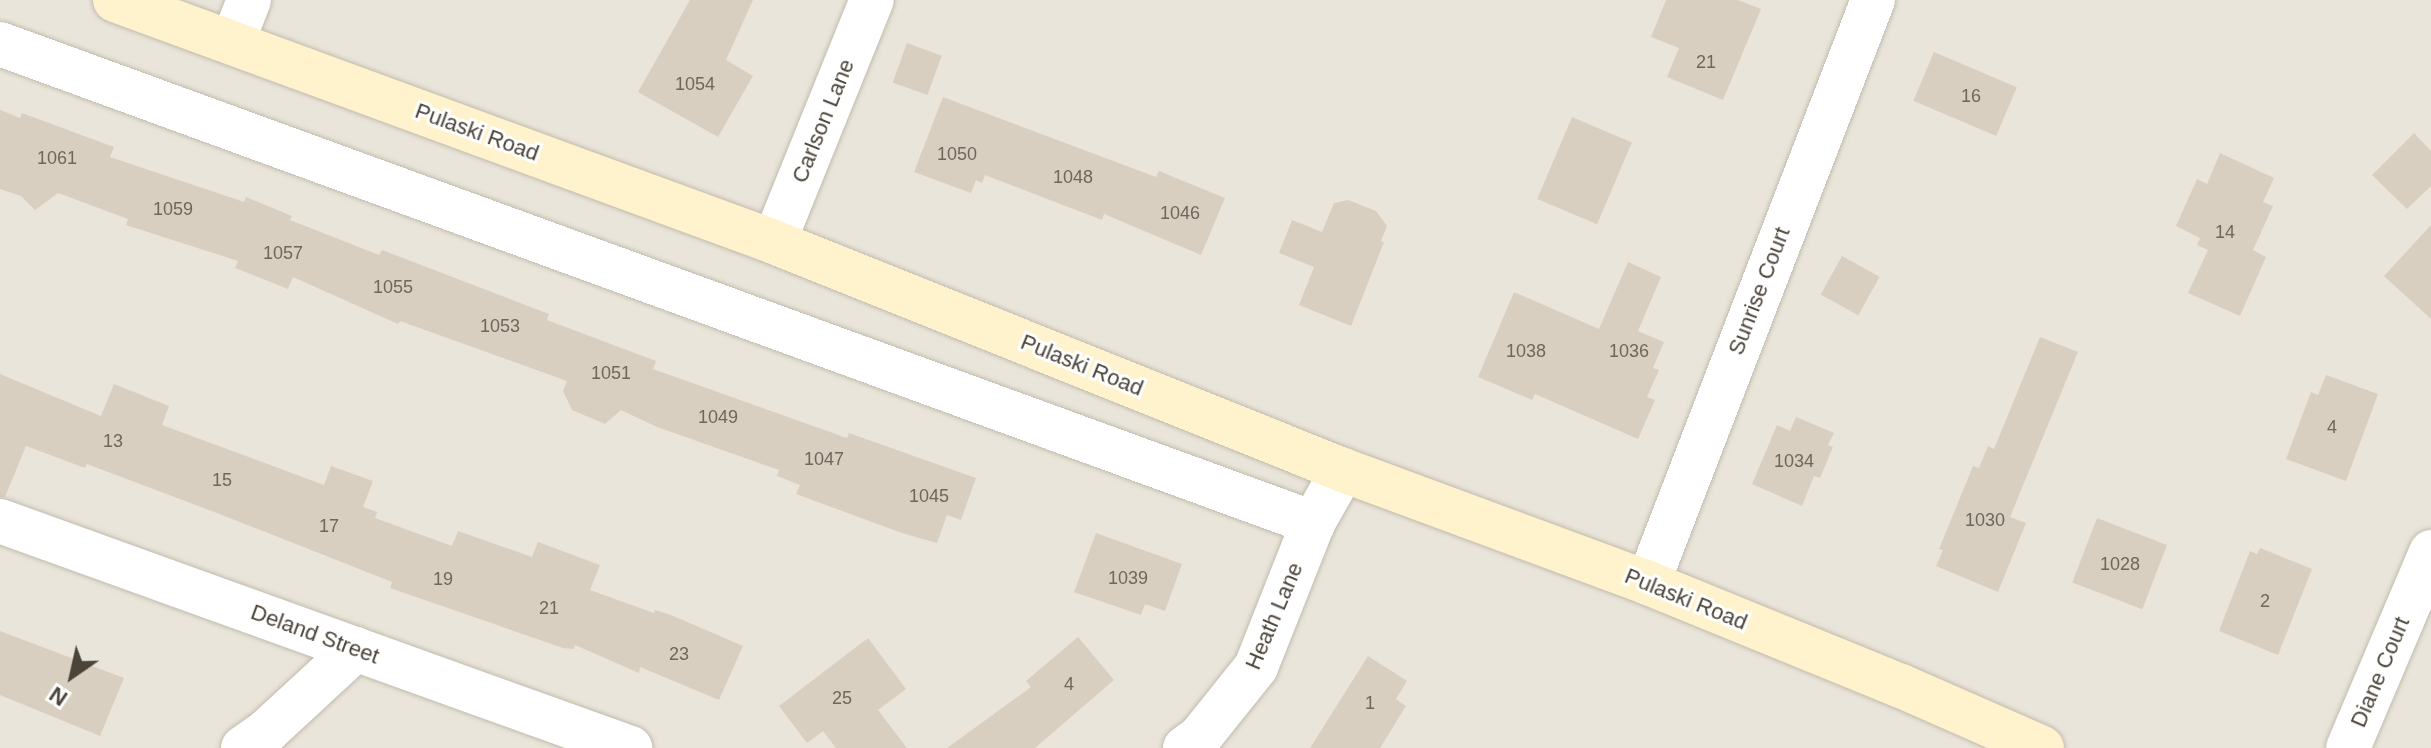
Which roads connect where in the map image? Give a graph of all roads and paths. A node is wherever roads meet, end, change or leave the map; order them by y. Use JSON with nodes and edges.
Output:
{"nodes":[{"id":1,"x":115,"y":0,"type":"edge"},
{"id":2,"x":249,"y":0,"type":"edge"},
{"id":3,"x":872,"y":0,"type":"edge"},
{"id":4,"x":1873,"y":0,"type":"edge"},
{"id":5,"x":233,"y":41,"type":"junction"},
{"id":6,"x":0,"y":44,"type":"edge"},
{"id":7,"x":774,"y":242,"type":"junction"},
{"id":8,"x":1343,"y":470,"type":"junction"},
{"id":9,"x":0,"y":521,"type":"edge"},
{"id":10,"x":1313,"y":523,"type":"junction"},
{"id":11,"x":2431,"y":552,"type":"edge"},
{"id":12,"x":1648,"y":583,"type":"junction"},
{"id":13,"x":356,"y":649,"type":"junction"},
{"id":14,"x":243,"y":748,"type":"edge"},
{"id":15,"x":630,"y":748,"type":"edge"},
{"id":16,"x":1185,"y":748,"type":"edge"},
{"id":17,"x":2042,"y":748,"type":"edge"},
{"id":18,"x":2348,"y":748,"type":"edge"}],
"edges":[{"from":1,"to":5,"type":"main road","name":"Pulaski Road"},
{"from":2,"to":5,"type":"street"},
{"from":3,"to":7,"type":"street","name":"Carlson Lane"},
{"from":4,"to":12,"type":"street","name":"Sunrise Court"},
{"from":5,"to":7,"type":"main road","name":"Pulaski Road"},
{"from":6,"to":10,"type":"street"},
{"from":7,"to":8,"type":"main road","name":"Pulaski Road"},
{"from":8,"to":10,"type":"street","name":"Heath Lane"},
{"from":8,"to":12,"type":"main road","name":"Pulaski Road"},
{"from":9,"to":13,"type":"street","name":"Deland Street"},
{"from":10,"to":16,"type":"street","name":"Heath Lane"},
{"from":11,"to":18,"type":"street","name":"Diane Court"},
{"from":12,"to":17,"type":"main road","name":"Pulaski Road"},
{"from":13,"to":14,"type":"street"},
{"from":13,"to":15,"type":"street","name":"Deland Street"}]}
